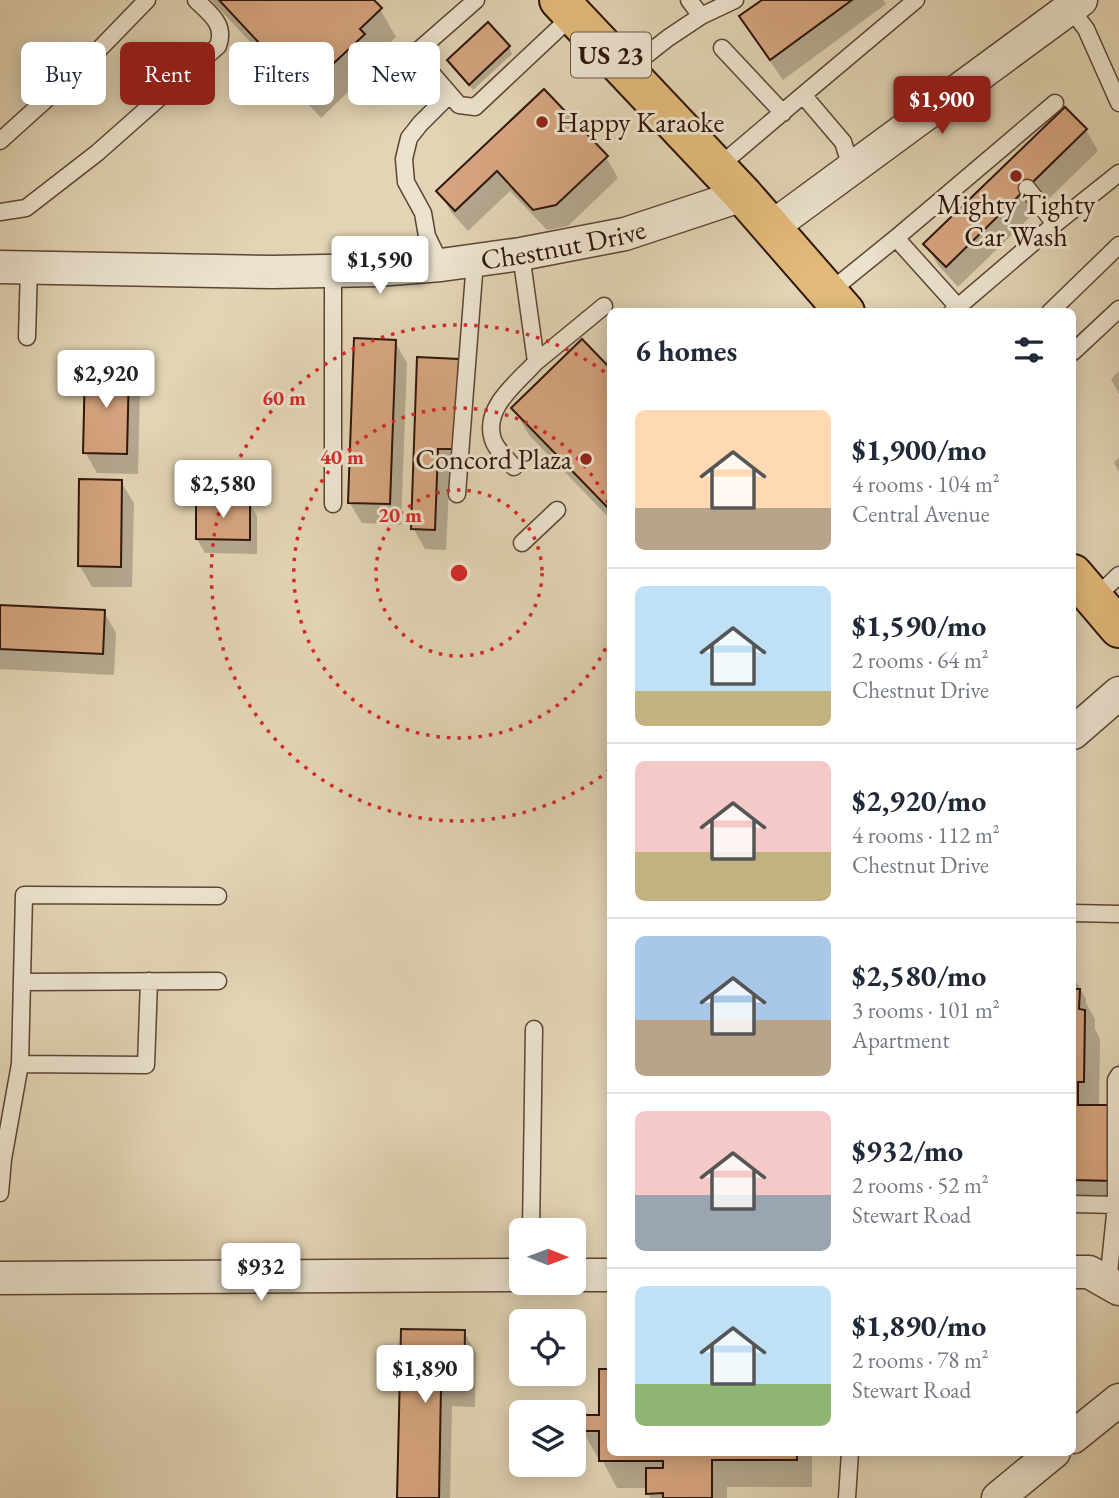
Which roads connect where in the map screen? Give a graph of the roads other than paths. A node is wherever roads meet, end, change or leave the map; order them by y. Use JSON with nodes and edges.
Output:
{"nodes":[{"id":1,"x":147,"y":0,"type":"edge"},
{"id":2,"x":196,"y":0,"type":"edge"},
{"id":3,"x":476,"y":0,"type":"edge"},
{"id":4,"x":689,"y":0,"type":"edge"},
{"id":5,"x":736,"y":0,"type":"edge"},
{"id":6,"x":916,"y":0,"type":"edge"},
{"id":7,"x":1075,"y":4,"type":"edge"},
{"id":8,"x":566,"y":8,"type":"edge"},
{"id":9,"x":701,"y":16,"type":"junction"},
{"id":10,"x":722,"y":48,"type":"dead end"},
{"id":11,"x":626,"y":71,"type":"junction"},
{"id":12,"x":449,"y":95,"type":"junction"},
{"id":13,"x":803,"y":96,"type":"junction"},
{"id":14,"x":1055,"y":103,"type":"dead end"},
{"id":15,"x":1119,"y":103,"type":"edge"},
{"id":16,"x":783,"y":113,"type":"junction"},
{"id":17,"x":0,"y":141,"type":"edge"},
{"id":18,"x":717,"y":168,"type":"junction"},
{"id":19,"x":852,"y":170,"type":"junction"},
{"id":20,"x":1119,"y":173,"type":"edge"},
{"id":21,"x":1027,"y":188,"type":"dead end"},
{"id":22,"x":743,"y":195,"type":"junction"},
{"id":23,"x":0,"y":212,"type":"edge"},
{"id":24,"x":1055,"y":224,"type":"junction"},
{"id":25,"x":772,"y":227,"type":"junction"},
{"id":26,"x":896,"y":237,"type":"junction"},
{"id":27,"x":1119,"y":245,"type":"edge"},
{"id":28,"x":520,"y":254,"type":"junction"},
{"id":29,"x":475,"y":261,"type":"junction"},
{"id":30,"x":441,"y":265,"type":"junction"},
{"id":31,"x":15,"y":267,"type":"edge"},
{"id":32,"x":333,"y":272,"type":"junction"},
{"id":33,"x":836,"y":302,"type":"edge"},
{"id":34,"x":604,"y":306,"type":"dead end"},
{"id":35,"x":954,"y":308,"type":"edge"},
{"id":36,"x":956,"y":308,"type":"edge"},
{"id":37,"x":1053,"y":308,"type":"edge"},
{"id":38,"x":1119,"y":309,"type":"edge"},
{"id":39,"x":27,"y":337,"type":"dead end"},
{"id":40,"x":1076,"y":349,"type":"edge"},
{"id":41,"x":536,"y":362,"type":"junction"},
{"id":42,"x":514,"y":467,"type":"dead end"},
{"id":43,"x":457,"y":494,"type":"dead end"},
{"id":44,"x":332,"y":505,"type":"dead end"},
{"id":45,"x":557,"y":509,"type":"dead end"},
{"id":46,"x":522,"y":543,"type":"dead end"},
{"id":47,"x":1095,"y":583,"type":"edge"},
{"id":48,"x":1119,"y":628,"type":"edge"},
{"id":49,"x":1119,"y":693,"type":"edge"},
{"id":50,"x":1076,"y":730,"type":"edge"},
{"id":51,"x":218,"y":896,"type":"dead end"},
{"id":52,"x":1076,"y":913,"type":"edge"},
{"id":53,"x":1119,"y":914,"type":"edge"},
{"id":54,"x":149,"y":981,"type":"junction"},
{"id":55,"x":218,"y":981,"type":"dead end"},
{"id":56,"x":22,"y":982,"type":"junction"},
{"id":57,"x":534,"y":1029,"type":"dead end"},
{"id":58,"x":20,"y":1063,"type":"junction"},
{"id":59,"x":1119,"y":1075,"type":"edge"},
{"id":60,"x":0,"y":1193,"type":"edge"},
{"id":61,"x":1076,"y":1205,"type":"edge"},
{"id":62,"x":1116,"y":1205,"type":"junction"},
{"id":63,"x":531,"y":1218,"type":"edge"},
{"id":64,"x":1076,"y":1272,"type":"edge"},
{"id":65,"x":509,"y":1275,"type":"edge"},
{"id":66,"x":586,"y":1275,"type":"edge"},
{"id":67,"x":607,"y":1275,"type":"edge"},
{"id":68,"x":0,"y":1278,"type":"edge"},
{"id":69,"x":1113,"y":1286,"type":"edge"},
{"id":70,"x":1119,"y":1400,"type":"edge"},
{"id":71,"x":1076,"y":1435,"type":"edge"},
{"id":72,"x":850,"y":1456,"type":"edge"},
{"id":73,"x":1049,"y":1456,"type":"edge"},
{"id":74,"x":847,"y":1498,"type":"edge"},
{"id":75,"x":998,"y":1498,"type":"edge"}],
"edges":[{"from":1,"to":17,"type":"lane"},
{"from":2,"to":23,"type":"lane"},
{"from":3,"to":12,"type":"lane"},
{"from":4,"to":9,"type":"lane"},
{"from":5,"to":9,"type":"lane"},
{"from":6,"to":13,"type":"lane"},
{"from":7,"to":15,"type":"lane"},
{"from":7,"to":19,"type":"street"},
{"from":8,"to":11,"type":"main road","number":"US 23"},
{"from":8,"to":12,"type":"lane"},
{"from":9,"to":11,"type":"lane"},
{"from":10,"to":16,"type":"lane"},
{"from":11,"to":18,"type":"main road","number":"US 23"},
{"from":12,"to":30,"type":"lane"},
{"from":13,"to":16,"type":"lane"},
{"from":13,"to":19,"type":"lane"},
{"from":14,"to":26,"type":"lane"},
{"from":16,"to":18,"type":"lane"},
{"from":18,"to":22,"type":"main road","number":"US 23"},
{"from":19,"to":25,"type":"street"},
{"from":20,"to":24,"type":"lane"},
{"from":21,"to":24,"type":"lane"},
{"from":22,"to":25,"type":"main road","number":"US 23"},
{"from":22,"to":28,"type":"street","name":"Chestnut Drive"},
{"from":24,"to":36,"type":"lane"},
{"from":25,"to":33,"type":"main road","number":"US 23"},
{"from":26,"to":33,"type":"lane"},
{"from":26,"to":35,"type":"lane"},
{"from":27,"to":37,"type":"lane"},
{"from":28,"to":29,"type":"street","name":"Chestnut Drive"},
{"from":28,"to":41,"type":"lane"},
{"from":29,"to":30,"type":"street","name":"Chestnut Drive"},
{"from":29,"to":43,"type":"lane"},
{"from":30,"to":32,"type":"street","name":"Chestnut Drive"},
{"from":31,"to":32,"type":"street","name":"Chestnut Drive"},
{"from":31,"to":39,"type":"lane"},
{"from":32,"to":44,"type":"lane"},
{"from":34,"to":41,"type":"lane"},
{"from":38,"to":40,"type":"lane"},
{"from":41,"to":42,"type":"lane"},
{"from":45,"to":46,"type":"lane"},
{"from":47,"to":48,"type":"main road"},
{"from":49,"to":50,"type":"street"},
{"from":51,"to":56,"type":"lane"},
{"from":52,"to":53,"type":"lane"},
{"from":54,"to":55,"type":"lane"},
{"from":54,"to":56,"type":"lane"},
{"from":54,"to":58,"type":"lane"},
{"from":56,"to":58,"type":"lane"},
{"from":57,"to":63,"type":"lane"},
{"from":58,"to":60,"type":"lane"},
{"from":59,"to":62,"type":"lane"},
{"from":61,"to":62,"type":"lane"},
{"from":62,"to":69,"type":"lane"},
{"from":64,"to":69,"type":"street"},
{"from":65,"to":68,"type":"street"},
{"from":66,"to":67,"type":"street"},
{"from":70,"to":71,"type":"street"},
{"from":72,"to":74,"type":"lane"},
{"from":73,"to":75,"type":"street"}]}
